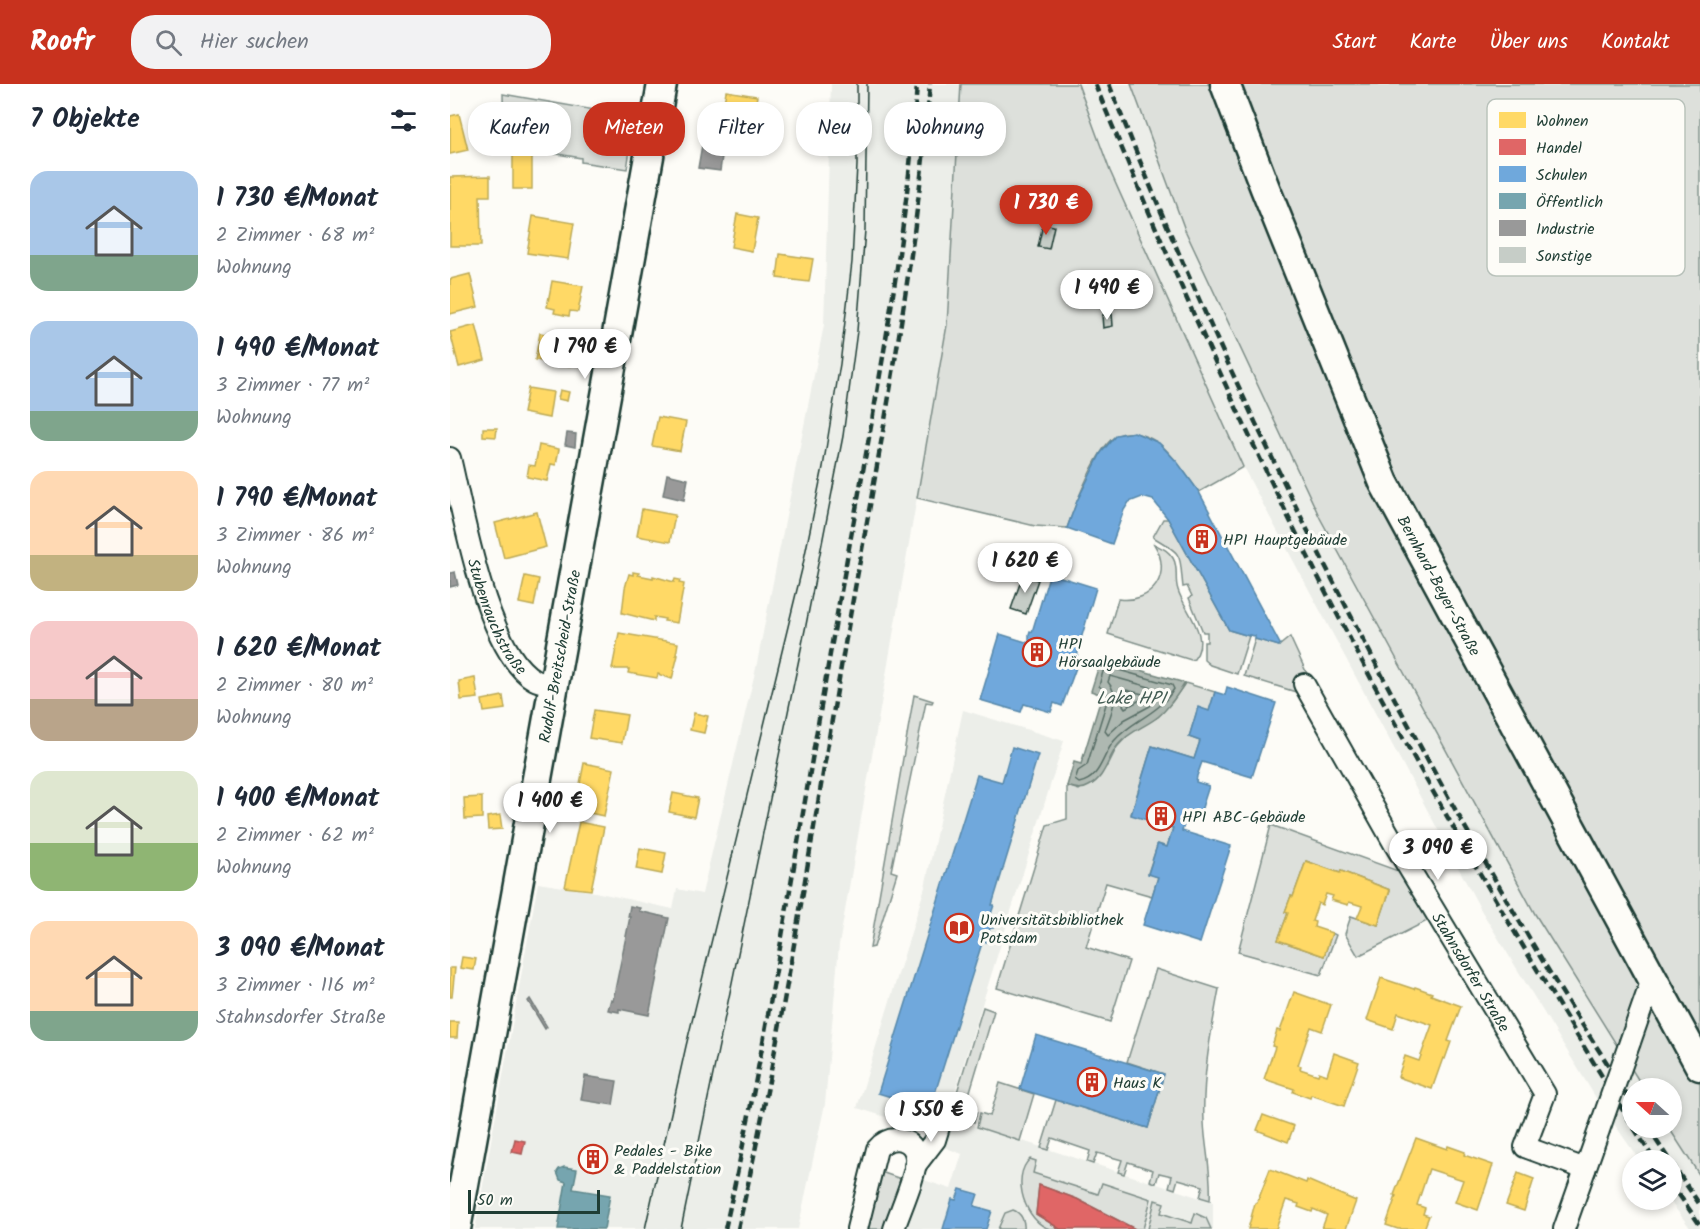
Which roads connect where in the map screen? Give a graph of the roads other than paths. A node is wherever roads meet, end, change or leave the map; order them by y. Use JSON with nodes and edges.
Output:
{"nodes":[{"id":1,"x":662,"y":84,"type":"edge"},
{"id":2,"x":1226,"y":84,"type":"edge"},
{"id":3,"x":450,"y":458,"type":"edge"},
{"id":4,"x":553,"y":684,"type":"junction"},
{"id":5,"x":1304,"y":684,"type":"dead end"},
{"id":6,"x":1652,"y":979,"type":"junction"},
{"id":7,"x":1700,"y":1066,"type":"edge"},
{"id":8,"x":943,"y":1114,"type":"dead end"},
{"id":9,"x":915,"y":1166,"type":"junction"},
{"id":10,"x":1585,"y":1169,"type":"junction"},
{"id":11,"x":456,"y":1229,"type":"edge"},
{"id":12,"x":857,"y":1229,"type":"edge"},
{"id":13,"x":894,"y":1229,"type":"edge"},
{"id":14,"x":1564,"y":1229,"type":"edge"}],
"edges":[{"from":1,"to":4,"type":"street","name":"Rudolf-Breitscheid-Straße"},
{"from":2,"to":6,"type":"street","name":"Bernhard-Beyer-Straße"},
{"from":3,"to":4,"type":"street","name":"Stubenrauchstraße"},
{"from":4,"to":11,"type":"street","name":"Rudolf-Breitscheid-Straße"},
{"from":5,"to":10,"type":"street","name":"Stahnsdorfer Straße"},
{"from":6,"to":7,"type":"street","name":"Bernhard-Beyer-Straße"},
{"from":6,"to":10,"type":"street","bridge":true},
{"from":8,"to":9,"type":"street"},
{"from":9,"to":12,"type":"street"},
{"from":9,"to":13,"type":"street"},
{"from":10,"to":14,"type":"street"}]}
